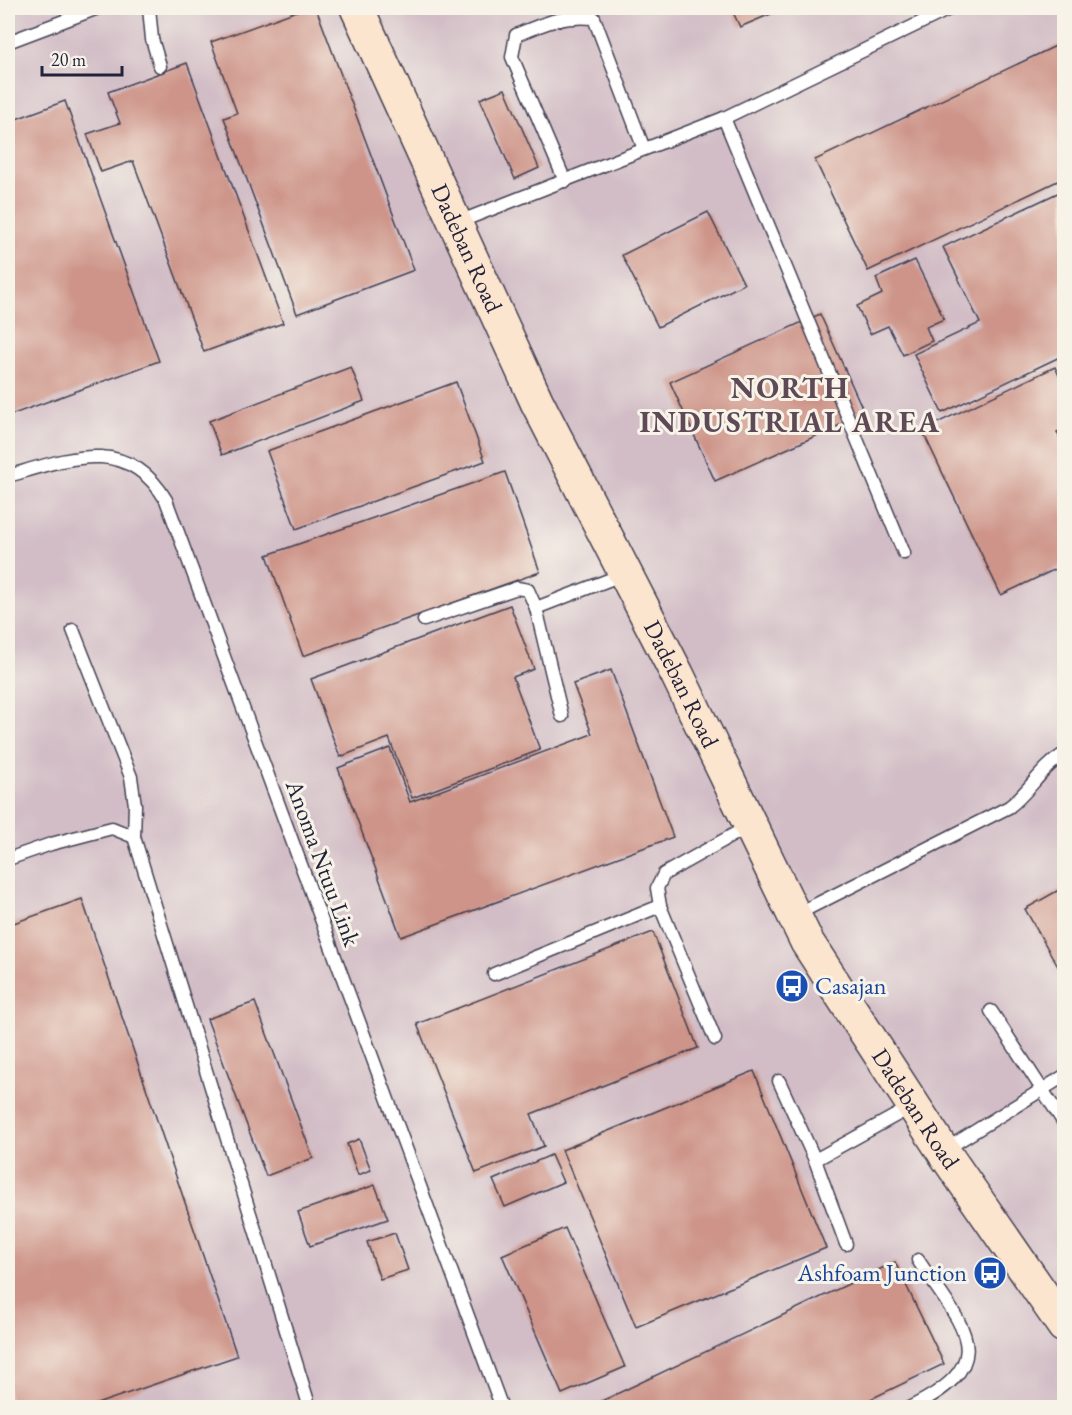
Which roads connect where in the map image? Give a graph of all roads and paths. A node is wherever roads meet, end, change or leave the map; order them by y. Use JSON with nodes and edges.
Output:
{"nodes":[{"id":1,"x":98,"y":8,"type":"edge"},
{"id":2,"x":149,"y":8,"type":"edge"},
{"id":3,"x":357,"y":8,"type":"edge"},
{"id":4,"x":951,"y":8,"type":"edge"},
{"id":5,"x":8,"y":42,"type":"edge"},
{"id":6,"x":160,"y":66,"type":"dead end"},
{"id":7,"x":724,"y":118,"type":"junction"},
{"id":8,"x":644,"y":149,"type":"junction"},
{"id":9,"x":565,"y":181,"type":"junction"},
{"id":10,"x":455,"y":224,"type":"junction"},
{"id":11,"x":8,"y":476,"type":"edge"},
{"id":12,"x":904,"y":553,"type":"dead end"},
{"id":13,"x":625,"y":573,"type":"junction"},
{"id":14,"x":536,"y":608,"type":"junction"},
{"id":15,"x":424,"y":620,"type":"dead end"},
{"id":16,"x":73,"y":630,"type":"dead end"},
{"id":17,"x":562,"y":716,"type":"dead end"},
{"id":18,"x":1065,"y":754,"type":"edge"},
{"id":19,"x":750,"y":825,"type":"junction"},
{"id":20,"x":134,"y":837,"type":"junction"},
{"id":21,"x":8,"y":859,"type":"edge"},
{"id":22,"x":660,"y":906,"type":"junction"},
{"id":23,"x":794,"y":915,"type":"junction"},
{"id":24,"x":494,"y":974,"type":"dead end"},
{"id":25,"x":991,"y":1011,"type":"dead end"},
{"id":26,"x":715,"y":1039,"type":"dead end"},
{"id":27,"x":1065,"y":1076,"type":"edge"},
{"id":28,"x":779,"y":1081,"type":"dead end"},
{"id":29,"x":1042,"y":1091,"type":"junction"},
{"id":30,"x":914,"y":1106,"type":"junction"},
{"id":31,"x":1065,"y":1123,"type":"edge"},
{"id":32,"x":943,"y":1151,"type":"junction"},
{"id":33,"x":815,"y":1160,"type":"junction"},
{"id":34,"x":846,"y":1244,"type":"dead end"},
{"id":35,"x":918,"y":1260,"type":"dead end"},
{"id":36,"x":1065,"y":1326,"type":"edge"},
{"id":37,"x":310,"y":1407,"type":"edge"},
{"id":38,"x":502,"y":1407,"type":"edge"},
{"id":39,"x":909,"y":1407,"type":"edge"}],
"edges":[{"from":1,"to":5,"type":"lane"},
{"from":2,"to":6,"type":"lane"},
{"from":3,"to":10,"type":"street","name":"Dadeban Road"},
{"from":4,"to":7,"type":"lane"},
{"from":7,"to":8,"type":"lane"},
{"from":7,"to":12,"type":"lane"},
{"from":8,"to":9,"type":"lane"},
{"from":8,"to":9,"type":"lane"},
{"from":9,"to":10,"type":"lane"},
{"from":10,"to":13,"type":"street","name":"Dadeban Road"},
{"from":11,"to":38,"type":"lane","name":"Anoma Ntuu Link"},
{"from":13,"to":14,"type":"lane"},
{"from":13,"to":19,"type":"street","name":"Dadeban Road"},
{"from":14,"to":15,"type":"lane"},
{"from":14,"to":17,"type":"lane"},
{"from":16,"to":20,"type":"lane"},
{"from":18,"to":23,"type":"lane"},
{"from":19,"to":22,"type":"lane"},
{"from":19,"to":23,"type":"street","name":"Dadeban Road"},
{"from":20,"to":21,"type":"lane"},
{"from":20,"to":37,"type":"lane"},
{"from":22,"to":24,"type":"lane"},
{"from":22,"to":26,"type":"lane"},
{"from":23,"to":30,"type":"street","name":"Dadeban Road"},
{"from":25,"to":29,"type":"lane"},
{"from":27,"to":29,"type":"lane"},
{"from":28,"to":33,"type":"lane"},
{"from":29,"to":31,"type":"lane"},
{"from":29,"to":32,"type":"lane"},
{"from":30,"to":32,"type":"street","name":"Dadeban Road"},
{"from":30,"to":33,"type":"lane"},
{"from":32,"to":36,"type":"street","name":"Dadeban Road"},
{"from":33,"to":34,"type":"lane"},
{"from":35,"to":39,"type":"lane"}]}
